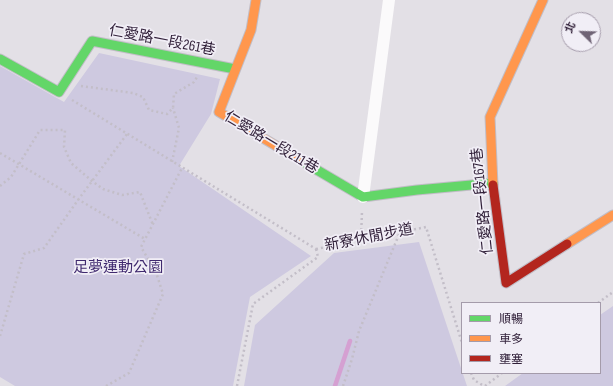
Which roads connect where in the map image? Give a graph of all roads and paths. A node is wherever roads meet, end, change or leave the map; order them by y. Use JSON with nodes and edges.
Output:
{"nodes":[{"id":1,"x":256,"y":0,"type":"edge"},
{"id":2,"x":389,"y":0,"type":"edge"},
{"id":3,"x":543,"y":0,"type":"edge"},
{"id":4,"x":0,"y":59,"type":"edge"},
{"id":5,"x":202,"y":63,"type":"junction"},
{"id":6,"x":235,"y":70,"type":"junction"},
{"id":7,"x":64,"y":83,"type":"junction"},
{"id":8,"x":59,"y":92,"type":"junction"},
{"id":9,"x":173,"y":108,"type":"junction"},
{"id":10,"x":127,"y":134,"type":"junction"},
{"id":11,"x":0,"y":153,"type":"edge"},
{"id":12,"x":172,"y":162,"type":"junction"},
{"id":13,"x":20,"y":165,"type":"junction"},
{"id":14,"x":182,"y":168,"type":"junction"},
{"id":15,"x":92,"y":181,"type":"junction"},
{"id":16,"x":493,"y":183,"type":"junction"},
{"id":17,"x":0,"y":186,"type":"edge"},
{"id":18,"x":363,"y":197,"type":"junction"},
{"id":19,"x":78,"y":200,"type":"junction"},
{"id":20,"x":613,"y":215,"type":"edge"},
{"id":21,"x":153,"y":225,"type":"junction"},
{"id":22,"x":400,"y":232,"type":"junction"},
{"id":23,"x":145,"y":239,"type":"junction"},
{"id":24,"x":361,"y":240,"type":"junction"},
{"id":25,"x":316,"y":249,"type":"junction"},
{"id":26,"x":613,"y":292,"type":"edge"},
{"id":27,"x":599,"y":302,"type":"edge"},
{"id":28,"x":0,"y":336,"type":"edge"},
{"id":29,"x":461,"y":339,"type":"edge"},
{"id":30,"x":472,"y":374,"type":"edge"},
{"id":31,"x":501,"y":374,"type":"edge"},
{"id":32,"x":106,"y":386,"type":"edge"},
{"id":33,"x":237,"y":386,"type":"edge"},
{"id":34,"x":344,"y":386,"type":"edge"},
{"id":35,"x":484,"y":386,"type":"edge"}],
"edges":[{"from":1,"to":6,"type":"street","name":"仁愛路一段211巷"},
{"from":2,"to":18,"type":"street"},
{"from":3,"to":16,"type":"street","name":"仁愛路一段167巷"},
{"from":4,"to":8,"type":"street"},
{"from":5,"to":6,"type":"street","name":"仁愛路一段261巷"},
{"from":5,"to":7,"type":"street","name":"仁愛路一段261巷"},
{"from":5,"to":9,"type":"path"},
{"from":6,"to":18,"type":"street","name":"仁愛路一段211巷"},
{"from":7,"to":8,"type":"street","name":"仁愛路一段261巷"},
{"from":7,"to":9,"type":"path"},
{"from":8,"to":10,"type":"path"},
{"from":9,"to":12,"type":"path"},
{"from":10,"to":12,"type":"path"},
{"from":10,"to":15,"type":"path"},
{"from":11,"to":13,"type":"path"},
{"from":12,"to":14,"type":"path"},
{"from":13,"to":15,"type":"path"},
{"from":13,"to":17,"type":"path"},
{"from":13,"to":19,"type":"path"},
{"from":14,"to":21,"type":"path"},
{"from":14,"to":25,"type":"path"},
{"from":15,"to":19,"type":"path"},
{"from":15,"to":21,"type":"path"},
{"from":16,"to":18,"type":"street"},
{"from":16,"to":20,"type":"street","name":"仁愛路一段167巷"},
{"from":18,"to":24,"type":"path"},
{"from":19,"to":23,"type":"path"},
{"from":19,"to":28,"type":"path"},
{"from":21,"to":23,"type":"path"},
{"from":22,"to":24,"type":"path","name":"新寮休閒步道"},
{"from":22,"to":29,"type":"path","name":"新寮休閒步道"},
{"from":22,"to":34,"type":"path"},
{"from":23,"to":32,"type":"path"},
{"from":24,"to":25,"type":"path","name":"新寮休閒步道"},
{"from":25,"to":33,"type":"path","name":"新寮休閒步道"},
{"from":26,"to":27,"type":"path"},
{"from":30,"to":35,"type":"path"},
{"from":31,"to":35,"type":"path"}]}
